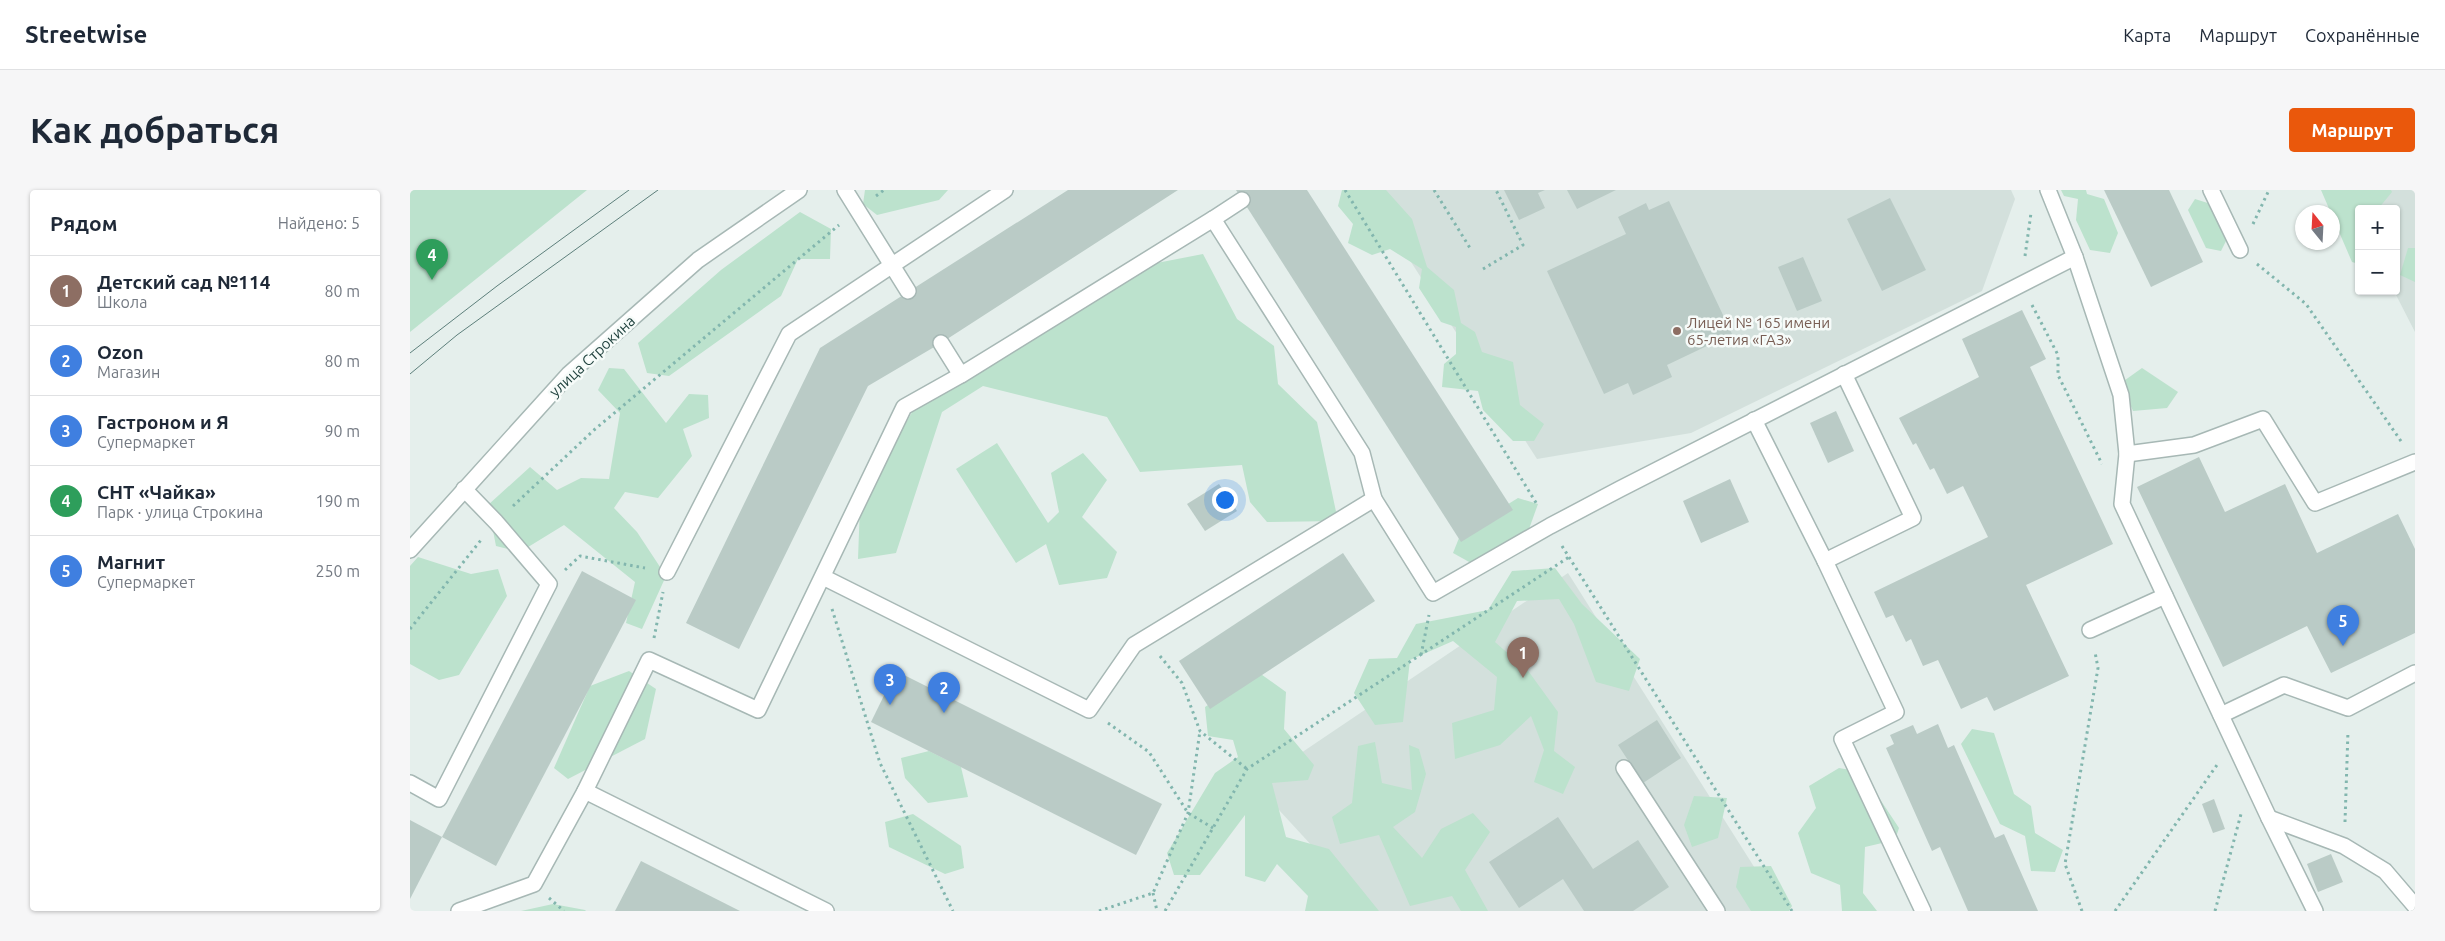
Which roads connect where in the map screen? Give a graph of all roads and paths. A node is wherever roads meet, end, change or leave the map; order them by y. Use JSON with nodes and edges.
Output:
{"nodes":[{"id":1,"x":799,"y":190,"type":"edge"},
{"id":2,"x":845,"y":190,"type":"edge"},
{"id":3,"x":884,"y":190,"type":"edge"},
{"id":4,"x":1005,"y":190,"type":"edge"},
{"id":5,"x":1345,"y":190,"type":"edge"},
{"id":6,"x":1434,"y":190,"type":"edge"},
{"id":7,"x":1496,"y":190,"type":"edge"},
{"id":8,"x":2048,"y":190,"type":"edge"},
{"id":9,"x":2211,"y":190,"type":"edge"},
{"id":10,"x":2269,"y":190,"type":"edge"},
{"id":11,"x":1242,"y":200,"type":"dead end"},
{"id":12,"x":2032,"y":209,"type":"dead end"},
{"id":13,"x":857,"y":210,"type":"junction"},
{"id":14,"x":1212,"y":218,"type":"junction"},
{"id":15,"x":1470,"y":248,"type":"dead end"},
{"id":16,"x":2240,"y":250,"type":"junction"},
{"id":17,"x":2075,"y":257,"type":"junction"},
{"id":18,"x":892,"y":265,"type":"junction"},
{"id":19,"x":1483,"y":269,"type":"dead end"},
{"id":20,"x":2021,"y":284,"type":"junction"},
{"id":21,"x":908,"y":291,"type":"dead end"},
{"id":22,"x":941,"y":343,"type":"dead end"},
{"id":23,"x":1844,"y":374,"type":"junction"},
{"id":24,"x":961,"y":375,"type":"junction"},
{"id":25,"x":1754,"y":420,"type":"junction"},
{"id":26,"x":2404,"y":445,"type":"dead end"},
{"id":27,"x":2127,"y":454,"type":"junction"},
{"id":28,"x":2415,"y":462,"type":"edge"},
{"id":29,"x":2105,"y":469,"type":"dead end"},
{"id":30,"x":464,"y":489,"type":"junction"},
{"id":31,"x":1374,"y":499,"type":"junction"},
{"id":32,"x":496,"y":522,"type":"junction"},
{"id":33,"x":1550,"y":526,"type":"junction"},
{"id":34,"x":410,"y":550,"type":"edge"},
{"id":35,"x":1569,"y":557,"type":"junction"},
{"id":36,"x":1825,"y":561,"type":"junction"},
{"id":37,"x":668,"y":572,"type":"junction"},
{"id":38,"x":822,"y":577,"type":"junction"},
{"id":39,"x":549,"y":584,"type":"junction"},
{"id":40,"x":1433,"y":592,"type":"junction"},
{"id":41,"x":2165,"y":596,"type":"junction"},
{"id":42,"x":410,"y":629,"type":"edge"},
{"id":43,"x":2090,"y":630,"type":"dead end"},
{"id":44,"x":1146,"y":638,"type":"junction"},
{"id":45,"x":1421,"y":655,"type":"junction"},
{"id":46,"x":649,"y":660,"type":"junction"},
{"id":47,"x":2098,"y":668,"type":"dead end"},
{"id":48,"x":2415,"y":673,"type":"edge"},
{"id":49,"x":2348,"y":708,"type":"junction"},
{"id":50,"x":1089,"y":710,"type":"junction"},
{"id":51,"x":2221,"y":714,"type":"junction"},
{"id":52,"x":1200,"y":731,"type":"junction"},
{"id":53,"x":2233,"y":741,"type":"junction"},
{"id":54,"x":1624,"y":768,"type":"dead end"},
{"id":55,"x":1247,"y":769,"type":"junction"},
{"id":56,"x":2251,"y":780,"type":"junction"},
{"id":57,"x":410,"y":783,"type":"edge"},
{"id":58,"x":584,"y":790,"type":"junction"},
{"id":59,"x":1188,"y":813,"type":"junction"},
{"id":60,"x":2269,"y":818,"type":"junction"},
{"id":61,"x":1213,"y":828,"type":"junction"},
{"id":62,"x":2344,"y":846,"type":"junction"},
{"id":63,"x":1153,"y":893,"type":"junction"},
{"id":64,"x":2415,"y":906,"type":"edge"},
{"id":65,"x":459,"y":911,"type":"edge"},
{"id":66,"x":826,"y":911,"type":"edge"},
{"id":67,"x":953,"y":911,"type":"edge"},
{"id":68,"x":1098,"y":911,"type":"edge"},
{"id":69,"x":1157,"y":911,"type":"edge"},
{"id":70,"x":1165,"y":911,"type":"edge"},
{"id":71,"x":1716,"y":911,"type":"edge"},
{"id":72,"x":1792,"y":911,"type":"edge"},
{"id":73,"x":1923,"y":911,"type":"edge"},
{"id":74,"x":2082,"y":911,"type":"edge"},
{"id":75,"x":2115,"y":911,"type":"edge"},
{"id":76,"x":2215,"y":911,"type":"edge"},
{"id":77,"x":2315,"y":911,"type":"edge"}],
"edges":[{"from":1,"to":30,"type":"street","name":"улица Строкина"},
{"from":2,"to":13,"type":"street"},
{"from":3,"to":13,"type":"path"},
{"from":4,"to":18,"type":"street"},
{"from":5,"to":33,"type":"path"},
{"from":6,"to":15,"type":"path"},
{"from":7,"to":19,"type":"path"},
{"from":8,"to":17,"type":"street"},
{"from":9,"to":16,"type":"street"},
{"from":10,"to":16,"type":"path"},
{"from":11,"to":14,"type":"street"},
{"from":12,"to":20,"type":"path"},
{"from":13,"to":18,"type":"street"},
{"from":13,"to":32,"type":"path"},
{"from":14,"to":24,"type":"street"},
{"from":14,"to":31,"type":"street"},
{"from":16,"to":26,"type":"path"},
{"from":17,"to":20,"type":"street"},
{"from":17,"to":27,"type":"street"},
{"from":18,"to":21,"type":"street"},
{"from":18,"to":37,"type":"street"},
{"from":20,"to":23,"type":"street"},
{"from":20,"to":29,"type":"path"},
{"from":22,"to":24,"type":"street"},
{"from":23,"to":25,"type":"street"},
{"from":23,"to":36,"type":"street"},
{"from":24,"to":38,"type":"street"},
{"from":25,"to":33,"type":"street"},
{"from":25,"to":36,"type":"street"},
{"from":27,"to":28,"type":"street"},
{"from":27,"to":41,"type":"street"},
{"from":30,"to":32,"type":"street"},
{"from":30,"to":34,"type":"street","name":"улица Строкина"},
{"from":31,"to":40,"type":"street"},
{"from":31,"to":44,"type":"street"},
{"from":32,"to":39,"type":"street"},
{"from":32,"to":42,"type":"path"},
{"from":33,"to":35,"type":"path"},
{"from":33,"to":40,"type":"street"},
{"from":35,"to":45,"type":"path"},
{"from":35,"to":72,"type":"path"},
{"from":36,"to":73,"type":"street"},
{"from":37,"to":39,"type":"path"},
{"from":37,"to":46,"type":"path"},
{"from":38,"to":46,"type":"street"},
{"from":38,"to":50,"type":"street"},
{"from":38,"to":67,"type":"path"},
{"from":39,"to":57,"type":"street"},
{"from":40,"to":45,"type":"path"},
{"from":41,"to":43,"type":"street"},
{"from":41,"to":51,"type":"street"},
{"from":44,"to":50,"type":"street"},
{"from":44,"to":52,"type":"path"},
{"from":45,"to":55,"type":"path"},
{"from":46,"to":58,"type":"street"},
{"from":47,"to":74,"type":"path"},
{"from":48,"to":49,"type":"street"},
{"from":49,"to":51,"type":"street"},
{"from":49,"to":62,"type":"path"},
{"from":50,"to":59,"type":"path"},
{"from":51,"to":53,"type":"street"},
{"from":52,"to":55,"type":"path"},
{"from":52,"to":59,"type":"path"},
{"from":53,"to":56,"type":"street"},
{"from":53,"to":75,"type":"path"},
{"from":54,"to":71,"type":"street"},
{"from":55,"to":61,"type":"path"},
{"from":56,"to":60,"type":"street"},
{"from":56,"to":76,"type":"path"},
{"from":58,"to":65,"type":"street"},
{"from":58,"to":66,"type":"street"},
{"from":59,"to":61,"type":"path"},
{"from":59,"to":63,"type":"path"},
{"from":60,"to":62,"type":"street"},
{"from":60,"to":77,"type":"street"},
{"from":61,"to":70,"type":"path"},
{"from":62,"to":64,"type":"street"},
{"from":63,"to":68,"type":"path"},
{"from":63,"to":69,"type":"path"}]}
